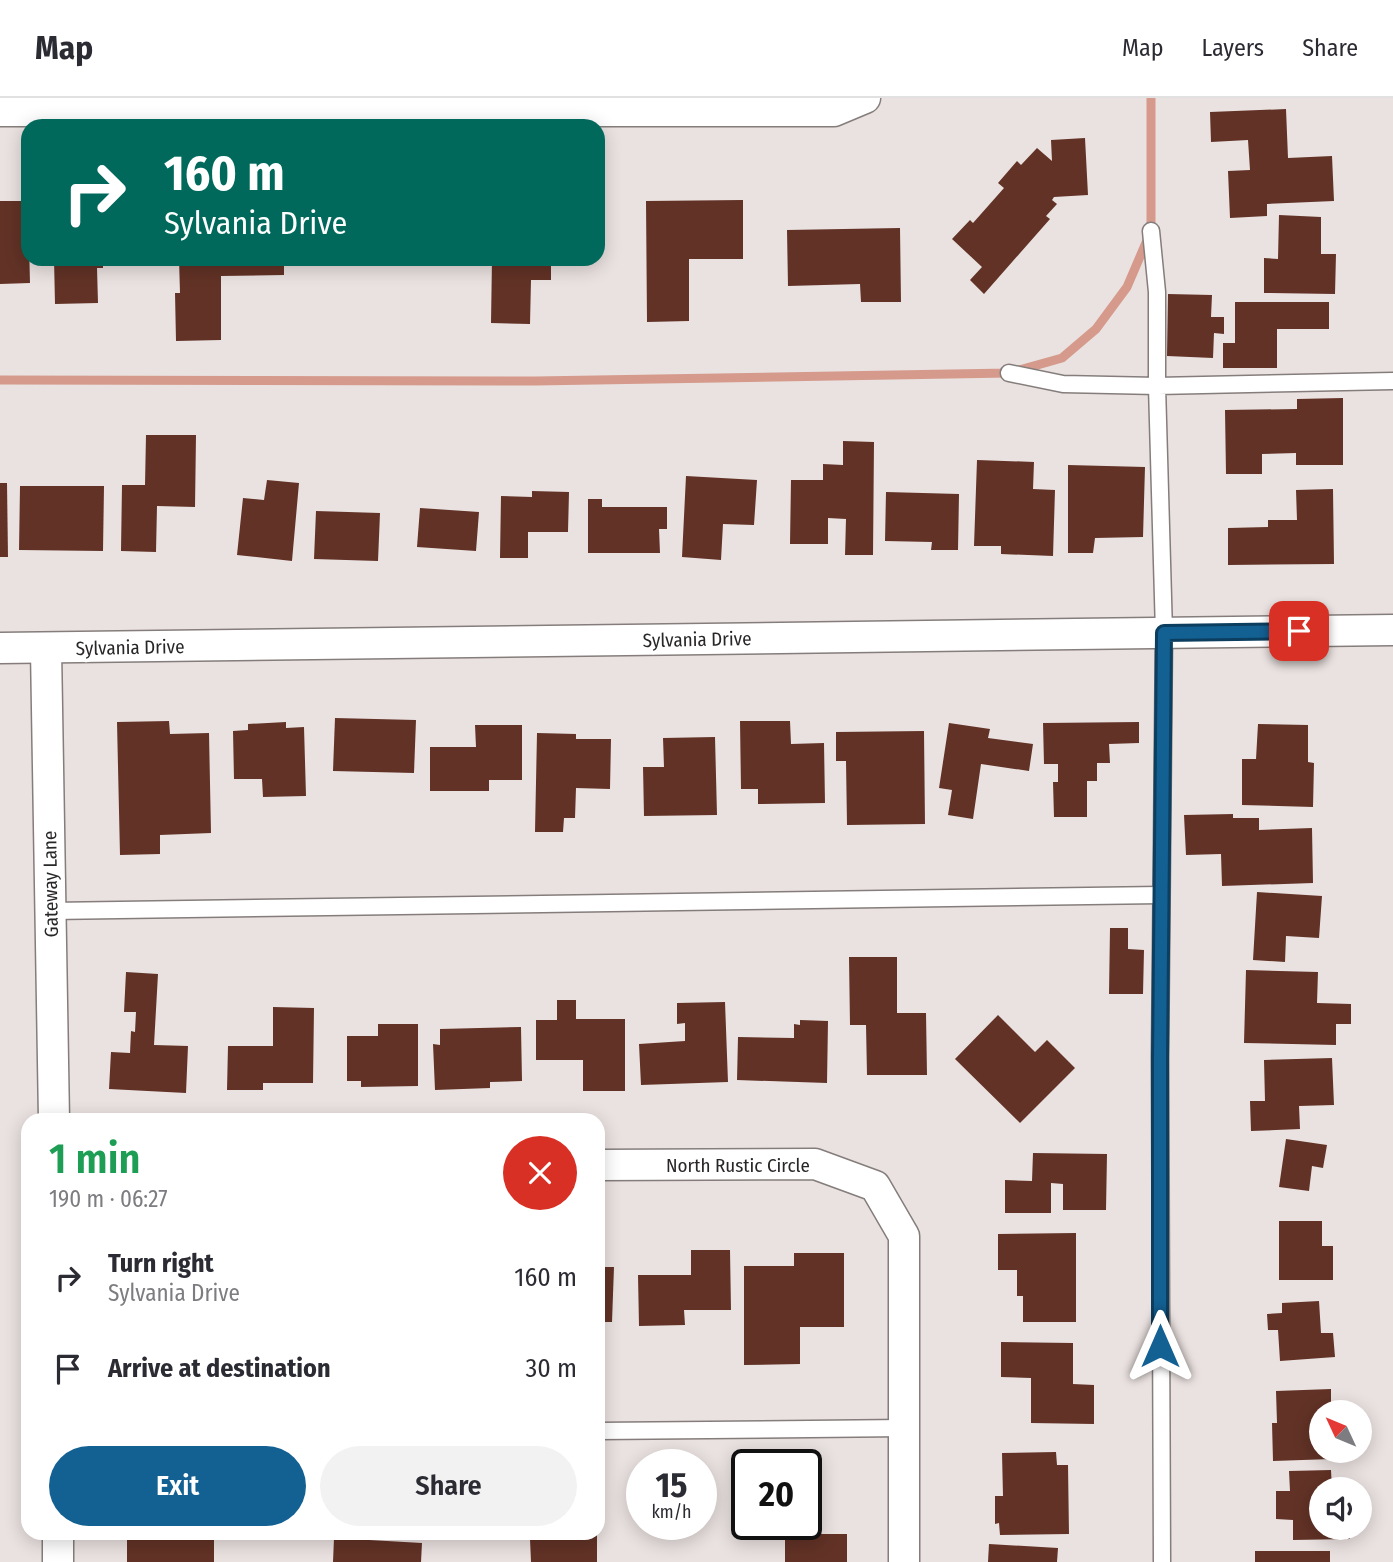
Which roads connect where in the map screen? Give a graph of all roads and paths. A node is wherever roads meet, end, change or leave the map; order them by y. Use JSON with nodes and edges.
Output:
{"nodes":[{"id":1,"x":865,"y":98,"type":"edge"},
{"id":2,"x":0,"y":111,"type":"edge"},
{"id":3,"x":1151,"y":231,"type":"dead end"},
{"id":4,"x":1009,"y":373,"type":"dead end"},
{"id":5,"x":1393,"y":381,"type":"edge"},
{"id":6,"x":1157,"y":386,"type":"junction"},
{"id":7,"x":1393,"y":630,"type":"edge"},
{"id":8,"x":1164,"y":633,"type":"junction"},
{"id":9,"x":0,"y":648,"type":"edge"},
{"id":10,"x":46,"y":649,"type":"junction"},
{"id":11,"x":1161,"y":895,"type":"junction"},
{"id":12,"x":51,"y":911,"type":"junction"},
{"id":13,"x":54,"y":1113,"type":"edge"},
{"id":14,"x":605,"y":1165,"type":"edge"},
{"id":15,"x":905,"y":1428,"type":"junction"},
{"id":16,"x":605,"y":1431,"type":"edge"},
{"id":17,"x":58,"y":1540,"type":"edge"},
{"id":18,"x":58,"y":1562,"type":"edge"},
{"id":19,"x":904,"y":1562,"type":"edge"},
{"id":20,"x":1162,"y":1562,"type":"edge"}],
"edges":[{"from":1,"to":2,"type":"street"},
{"from":3,"to":6,"type":"lane"},
{"from":4,"to":6,"type":"lane"},
{"from":5,"to":6,"type":"lane"},
{"from":6,"to":8,"type":"lane"},
{"from":7,"to":8,"type":"street","name":"Sylvania Drive"},
{"from":8,"to":10,"type":"street","name":"Sylvania Drive"},
{"from":8,"to":11,"type":"lane"},
{"from":9,"to":10,"type":"street","name":"Sylvania Drive"},
{"from":10,"to":12,"type":"street","name":"Gateway Lane"},
{"from":11,"to":12,"type":"lane"},
{"from":11,"to":20,"type":"lane"},
{"from":12,"to":13,"type":"street","name":"Gateway Lane"},
{"from":14,"to":15,"type":"street","name":"North Rustic Circle"},
{"from":15,"to":16,"type":"lane"},
{"from":15,"to":19,"type":"street","name":"North Rustic Circle"},
{"from":17,"to":18,"type":"street"}]}
